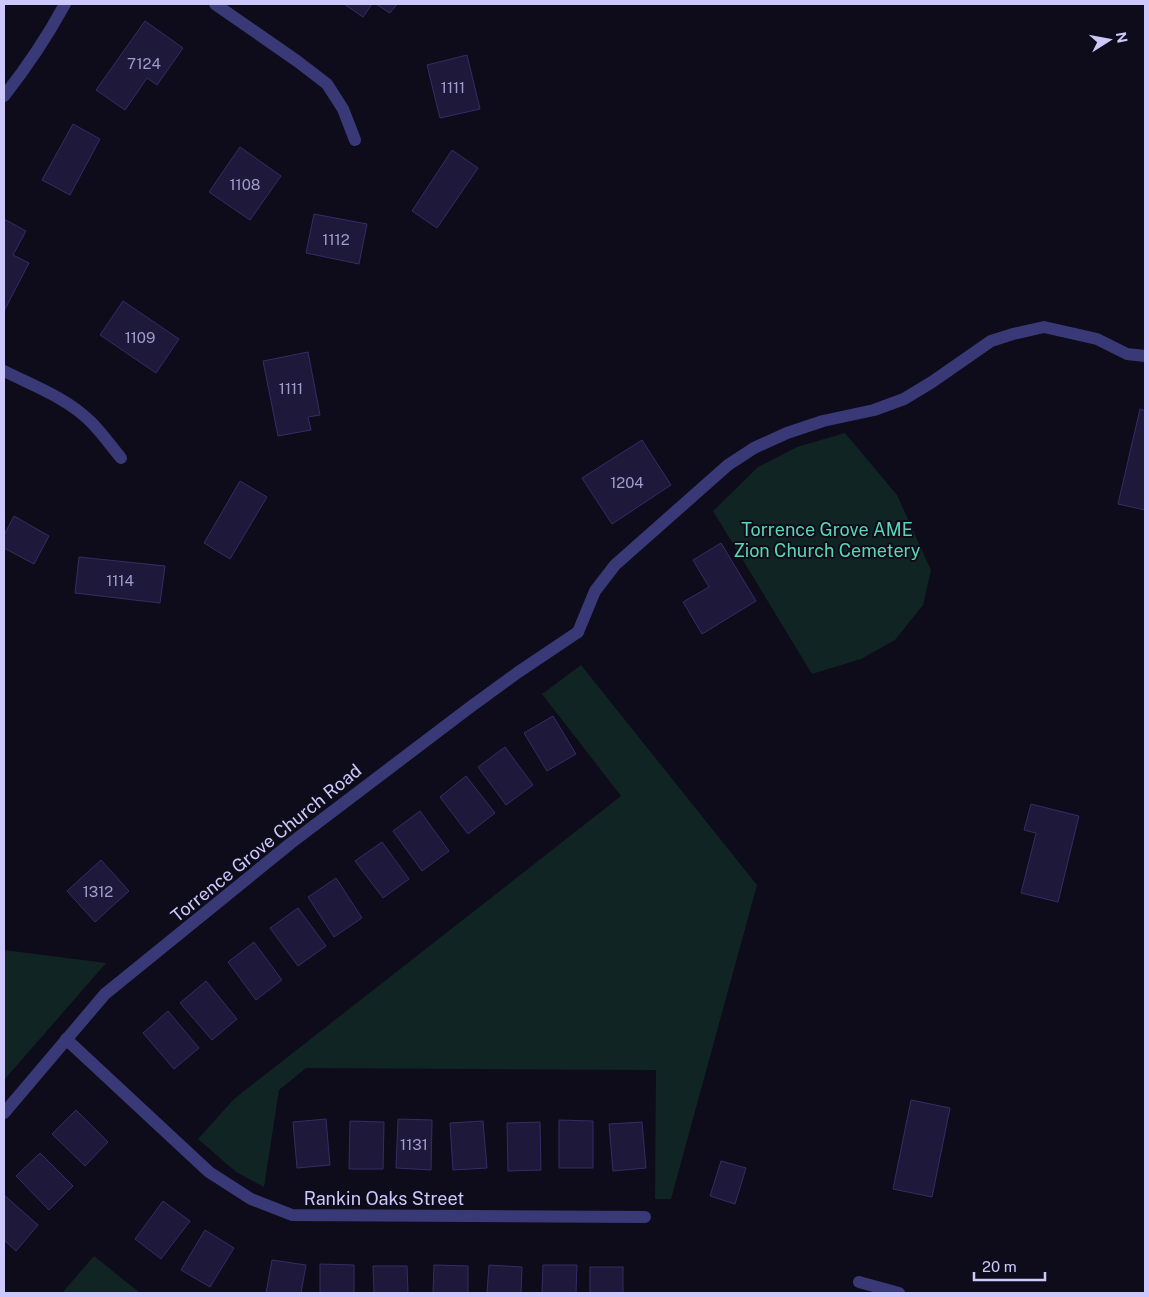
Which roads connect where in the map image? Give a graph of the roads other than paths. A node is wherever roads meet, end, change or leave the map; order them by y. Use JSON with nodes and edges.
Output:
{"nodes":[{"id":1,"x":65,"y":4,"type":"edge"},
{"id":2,"x":215,"y":4,"type":"edge"},
{"id":3,"x":4,"y":96,"type":"edge"},
{"id":4,"x":355,"y":140,"type":"dead end"},
{"id":5,"x":1145,"y":356,"type":"edge"},
{"id":6,"x":4,"y":371,"type":"edge"},
{"id":7,"x":121,"y":458,"type":"dead end"},
{"id":8,"x":66,"y":1039,"type":"junction"},
{"id":9,"x":4,"y":1113,"type":"edge"},
{"id":10,"x":645,"y":1218,"type":"dead end"},
{"id":11,"x":858,"y":1282,"type":"dead end"},
{"id":12,"x":899,"y":1293,"type":"edge"}],
"edges":[{"from":1,"to":3,"type":"street"},
{"from":2,"to":4,"type":"street"},
{"from":5,"to":8,"type":"street","name":"Torrence Grove Church Road"},
{"from":6,"to":7,"type":"street"},
{"from":8,"to":9,"type":"street","name":"Torrence Grove Church Road"},
{"from":8,"to":10,"type":"street","name":"Rankin Oaks Street"},
{"from":11,"to":12,"type":"street"}]}
